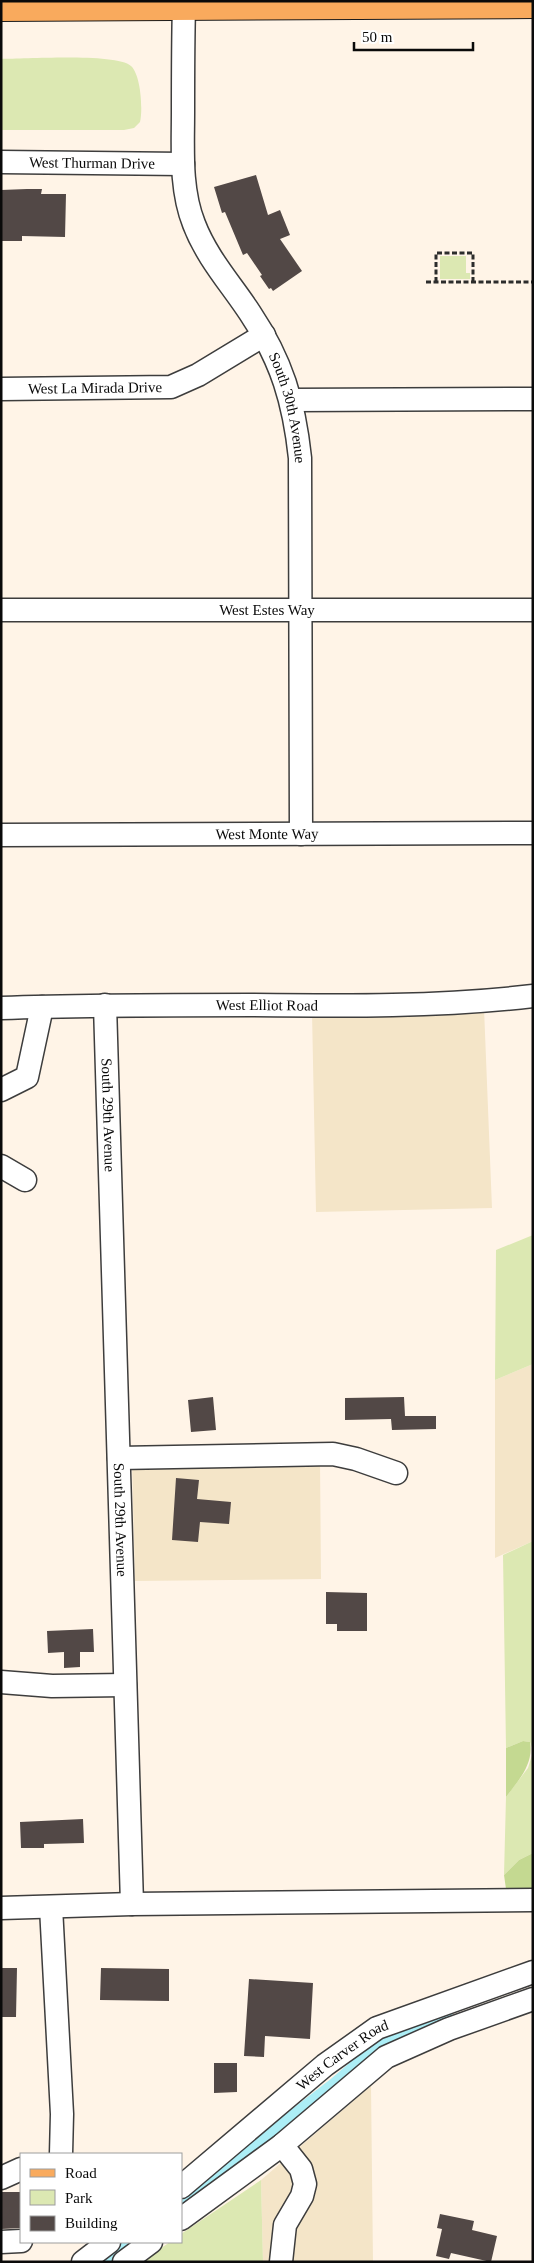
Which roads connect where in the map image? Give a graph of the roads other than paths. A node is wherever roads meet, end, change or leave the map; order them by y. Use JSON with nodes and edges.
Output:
{"nodes":[{"id":1,"x":35,"y":4,"type":"edge"},
{"id":2,"x":533,"y":4,"type":"edge"},
{"id":3,"x":184,"y":6,"type":"junction"},
{"id":4,"x":1,"y":7,"type":"edge"},
{"id":5,"x":1,"y":162,"type":"edge"},
{"id":6,"x":183,"y":164,"type":"junction"},
{"id":7,"x":264,"y":334,"type":"junction"},
{"id":8,"x":1,"y":388,"type":"edge"},
{"id":9,"x":533,"y":399,"type":"edge"},
{"id":10,"x":291,"y":400,"type":"junction"},
{"id":11,"x":300,"y":609,"type":"junction"},
{"id":12,"x":1,"y":610,"type":"edge"},
{"id":13,"x":533,"y":610,"type":"edge"},
{"id":14,"x":533,"y":833,"type":"edge"},
{"id":15,"x":301,"y":834,"type":"junction"},
{"id":16,"x":1,"y":835,"type":"edge"},
{"id":17,"x":533,"y":996,"type":"edge"},
{"id":18,"x":105,"y":1004,"type":"junction"},
{"id":19,"x":42,"y":1007,"type":"junction"},
{"id":20,"x":1,"y":1008,"type":"edge"},
{"id":21,"x":1,"y":1090,"type":"edge"},
{"id":22,"x":1,"y":1166,"type":"edge"},
{"id":23,"x":25,"y":1180,"type":"dead end"},
{"id":24,"x":119,"y":1458,"type":"junction"},
{"id":25,"x":396,"y":1474,"type":"dead end"},
{"id":26,"x":1,"y":1682,"type":"edge"},
{"id":27,"x":126,"y":1685,"type":"junction"},
{"id":28,"x":533,"y":1900,"type":"edge"},
{"id":29,"x":132,"y":1904,"type":"junction"},
{"id":30,"x":51,"y":1907,"type":"junction"},
{"id":31,"x":1,"y":1908,"type":"edge"},
{"id":32,"x":533,"y":1972,"type":"edge"},
{"id":33,"x":533,"y":1999,"type":"edge"},
{"id":34,"x":282,"y":2145,"type":"junction"},
{"id":35,"x":61,"y":2153,"type":"edge"},
{"id":36,"x":20,"y":2169,"type":"edge"},
{"id":37,"x":1,"y":2178,"type":"edge"},
{"id":38,"x":182,"y":2186,"type":"edge"},
{"id":39,"x":182,"y":2218,"type":"edge"},
{"id":40,"x":20,"y":2241,"type":"edge"},
{"id":41,"x":1,"y":2242,"type":"edge"},
{"id":42,"x":108,"y":2243,"type":"edge"},
{"id":43,"x":150,"y":2243,"type":"edge"},
{"id":44,"x":83,"y":2262,"type":"edge"},
{"id":45,"x":124,"y":2262,"type":"edge"},
{"id":46,"x":281,"y":2262,"type":"edge"}],
"edges":[{"from":1,"to":3,"type":"main road"},
{"from":1,"to":4,"type":"main road"},
{"from":2,"to":3,"type":"main road"},
{"from":3,"to":6,"type":"street","name":"South 30th Avenue"},
{"from":5,"to":6,"type":"street","name":"West Thurman Drive"},
{"from":6,"to":7,"type":"street","name":"South 30th Avenue"},
{"from":7,"to":8,"type":"street","name":"West La Mirada Drive"},
{"from":7,"to":10,"type":"street","name":"South 30th Avenue"},
{"from":9,"to":10,"type":"street"},
{"from":10,"to":11,"type":"street","name":"South 30th Avenue"},
{"from":11,"to":12,"type":"street","name":"West Estes Way"},
{"from":11,"to":13,"type":"street","name":"West Estes Way"},
{"from":11,"to":15,"type":"street","name":"South 30th Avenue"},
{"from":14,"to":15,"type":"street","name":"West Monte Way"},
{"from":15,"to":16,"type":"street","name":"West Monte Way"},
{"from":17,"to":18,"type":"street","name":"West Elliot Road"},
{"from":18,"to":19,"type":"street","name":"West Elliot Road"},
{"from":18,"to":24,"type":"street","name":"South 29th Avenue"},
{"from":19,"to":20,"type":"street","name":"West Elliot Road"},
{"from":19,"to":21,"type":"street"},
{"from":22,"to":23,"type":"street"},
{"from":24,"to":25,"type":"street"},
{"from":24,"to":27,"type":"street","name":"South 29th Avenue"},
{"from":26,"to":27,"type":"street"},
{"from":27,"to":29,"type":"street","name":"South 29th Avenue"},
{"from":28,"to":29,"type":"street"},
{"from":29,"to":30,"type":"street"},
{"from":30,"to":31,"type":"street"},
{"from":30,"to":35,"type":"street"},
{"from":32,"to":38,"type":"street","name":"West Carver Road"},
{"from":33,"to":34,"type":"street"},
{"from":34,"to":39,"type":"street"},
{"from":34,"to":46,"type":"street"},
{"from":36,"to":37,"type":"street"},
{"from":40,"to":41,"type":"street"},
{"from":42,"to":44,"type":"street"},
{"from":43,"to":45,"type":"street"}]}
